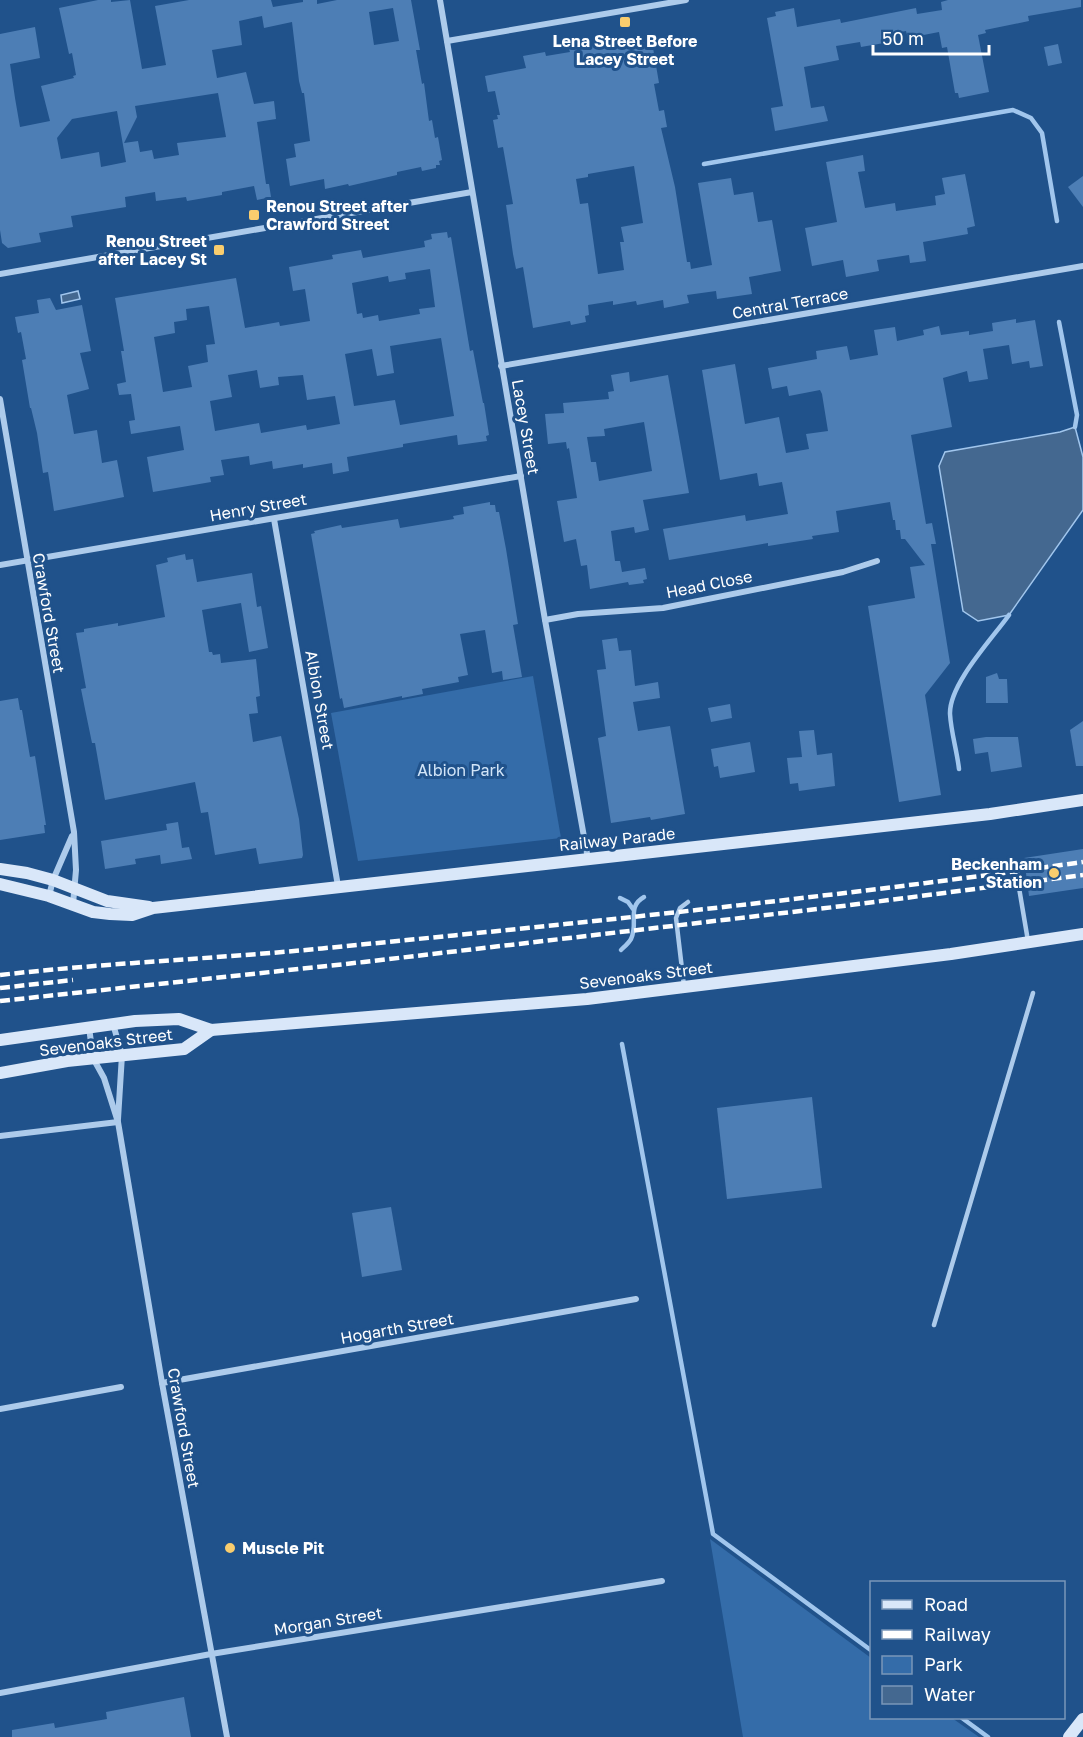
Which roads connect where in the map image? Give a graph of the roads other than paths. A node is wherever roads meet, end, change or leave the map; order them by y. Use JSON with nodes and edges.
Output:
{"nodes":[{"id":1,"x":440,"y":0,"type":"edge"},
{"id":2,"x":686,"y":0,"type":"edge"},
{"id":3,"x":447,"y":40,"type":"junction"},
{"id":4,"x":472,"y":192,"type":"junction"},
{"id":5,"x":1083,"y":266,"type":"edge"},
{"id":6,"x":0,"y":274,"type":"edge"},
{"id":7,"x":501,"y":366,"type":"junction"},
{"id":8,"x":0,"y":399,"type":"edge"},
{"id":9,"x":521,"y":476,"type":"junction"},
{"id":10,"x":274,"y":519,"type":"junction"},
{"id":11,"x":27,"y":561,"type":"junction"},
{"id":12,"x":877,"y":561,"type":"dead end"},
{"id":13,"x":0,"y":565,"type":"edge"},
{"id":14,"x":545,"y":620,"type":"junction"},
{"id":15,"x":1083,"y":800,"type":"edge"},
{"id":16,"x":74,"y":832,"type":"junction"},
{"id":17,"x":588,"y":859,"type":"junction"},
{"id":18,"x":1001,"y":863,"type":"dead end"},
{"id":19,"x":0,"y":869,"type":"edge"},
{"id":20,"x":53,"y":880,"type":"junction"},
{"id":21,"x":0,"y":884,"type":"edge"},
{"id":22,"x":338,"y":886,"type":"junction"},
{"id":23,"x":75,"y":889,"type":"junction"},
{"id":24,"x":49,"y":896,"type":"junction"},
{"id":25,"x":688,"y":902,"type":"dead end"},
{"id":26,"x":73,"y":905,"type":"junction"},
{"id":27,"x":153,"y":908,"type":"junction"},
{"id":28,"x":1083,"y":934,"type":"edge"},
{"id":29,"x":1028,"y":941,"type":"junction"},
{"id":30,"x":684,"y":986,"type":"junction"},
{"id":31,"x":1033,"y":993,"type":"dead end"},
{"id":32,"x":113,"y":1024,"type":"junction"},
{"id":33,"x":90,"y":1027,"type":"junction"},
{"id":34,"x":211,"y":1030,"type":"junction"},
{"id":35,"x":0,"y":1040,"type":"edge"},
{"id":36,"x":122,"y":1054,"type":"junction"},
{"id":37,"x":93,"y":1058,"type":"junction"},
{"id":38,"x":0,"y":1073,"type":"edge"},
{"id":39,"x":118,"y":1122,"type":"junction"},
{"id":40,"x":0,"y":1136,"type":"edge"},
{"id":41,"x":636,"y":1299,"type":"dead end"},
{"id":42,"x":934,"y":1325,"type":"dead end"},
{"id":43,"x":162,"y":1383,"type":"junction"},
{"id":44,"x":121,"y":1388,"type":"dead end"},
{"id":45,"x":0,"y":1409,"type":"edge"},
{"id":46,"x":662,"y":1581,"type":"dead end"},
{"id":47,"x":211,"y":1654,"type":"junction"},
{"id":48,"x":0,"y":1694,"type":"edge"},
{"id":49,"x":1083,"y":1719,"type":"edge"},
{"id":50,"x":227,"y":1737,"type":"edge"},
{"id":51,"x":1069,"y":1737,"type":"edge"}],
"edges":[{"from":1,"to":3,"type":"street","name":"Lacey Street"},
{"from":2,"to":3,"type":"street"},
{"from":3,"to":4,"type":"street","name":"Lacey Street"},
{"from":4,"to":6,"type":"street"},
{"from":4,"to":7,"type":"street","name":"Lacey Street"},
{"from":5,"to":7,"type":"street","name":"Central Terrace"},
{"from":7,"to":9,"type":"street","name":"Lacey Street"},
{"from":8,"to":11,"type":"street","name":"Crawford Street"},
{"from":9,"to":10,"type":"street","name":"Henry Street"},
{"from":9,"to":14,"type":"street","name":"Lacey Street"},
{"from":10,"to":11,"type":"street","name":"Henry Street"},
{"from":10,"to":22,"type":"street","name":"Albion Street"},
{"from":11,"to":13,"type":"street","name":"Henry Street"},
{"from":11,"to":16,"type":"street","name":"Crawford Street"},
{"from":12,"to":14,"type":"street","name":"Head Close"},
{"from":14,"to":17,"type":"street","name":"Lacey Street"},
{"from":15,"to":17,"type":"main road","name":"Railway Parade"},
{"from":16,"to":20,"type":"street"},
{"from":16,"to":23,"type":"street","name":"Crawford Street"},
{"from":17,"to":22,"type":"main road","name":"Railway Parade"},
{"from":18,"to":29,"type":"lane"},
{"from":19,"to":20,"type":"main road","name":"Railway Parade"},
{"from":20,"to":23,"type":"main road","name":"Railway Parade"},
{"from":20,"to":24,"type":"street"},
{"from":21,"to":24,"type":"main road","name":"Railway Parade"},
{"from":22,"to":27,"type":"main road","name":"Railway Parade"},
{"from":23,"to":26,"type":"street","name":"Crawford Street"},
{"from":23,"to":27,"type":"main road","name":"Railway Parade"},
{"from":24,"to":26,"type":"main road","name":"Railway Parade"},
{"from":25,"to":30,"type":"lane"},
{"from":26,"to":27,"type":"main road","name":"Railway Parade"},
{"from":28,"to":29,"type":"main road","name":"Sevenoaks Street"},
{"from":29,"to":30,"type":"main road","name":"Sevenoaks Street"},
{"from":30,"to":34,"type":"main road","name":"Sevenoaks Street"},
{"from":31,"to":42,"type":"lane"},
{"from":32,"to":33,"type":"main road","name":"Sevenoaks Street"},
{"from":32,"to":34,"type":"main road","name":"Sevenoaks Street"},
{"from":32,"to":36,"type":"street","name":"Crawford Street"},
{"from":33,"to":35,"type":"main road","name":"Sevenoaks Street"},
{"from":33,"to":37,"type":"street","name":"Crawford Street"},
{"from":34,"to":36,"type":"main road","name":"Sevenoaks Street"},
{"from":36,"to":37,"type":"main road","name":"Sevenoaks Street"},
{"from":36,"to":39,"type":"street","name":"Crawford Street"},
{"from":37,"to":38,"type":"main road","name":"Sevenoaks Street"},
{"from":37,"to":39,"type":"street","name":"Crawford Street"},
{"from":39,"to":40,"type":"street"},
{"from":39,"to":43,"type":"street","name":"Crawford Street"},
{"from":41,"to":43,"type":"street","name":"Hogarth Street"},
{"from":43,"to":47,"type":"street","name":"Crawford Street"},
{"from":44,"to":45,"type":"street"},
{"from":46,"to":47,"type":"street","name":"Morgan Street"},
{"from":47,"to":48,"type":"street","name":"Morgan Street"},
{"from":47,"to":50,"type":"street","name":"Crawford Street"},
{"from":49,"to":51,"type":"main road"}]}
